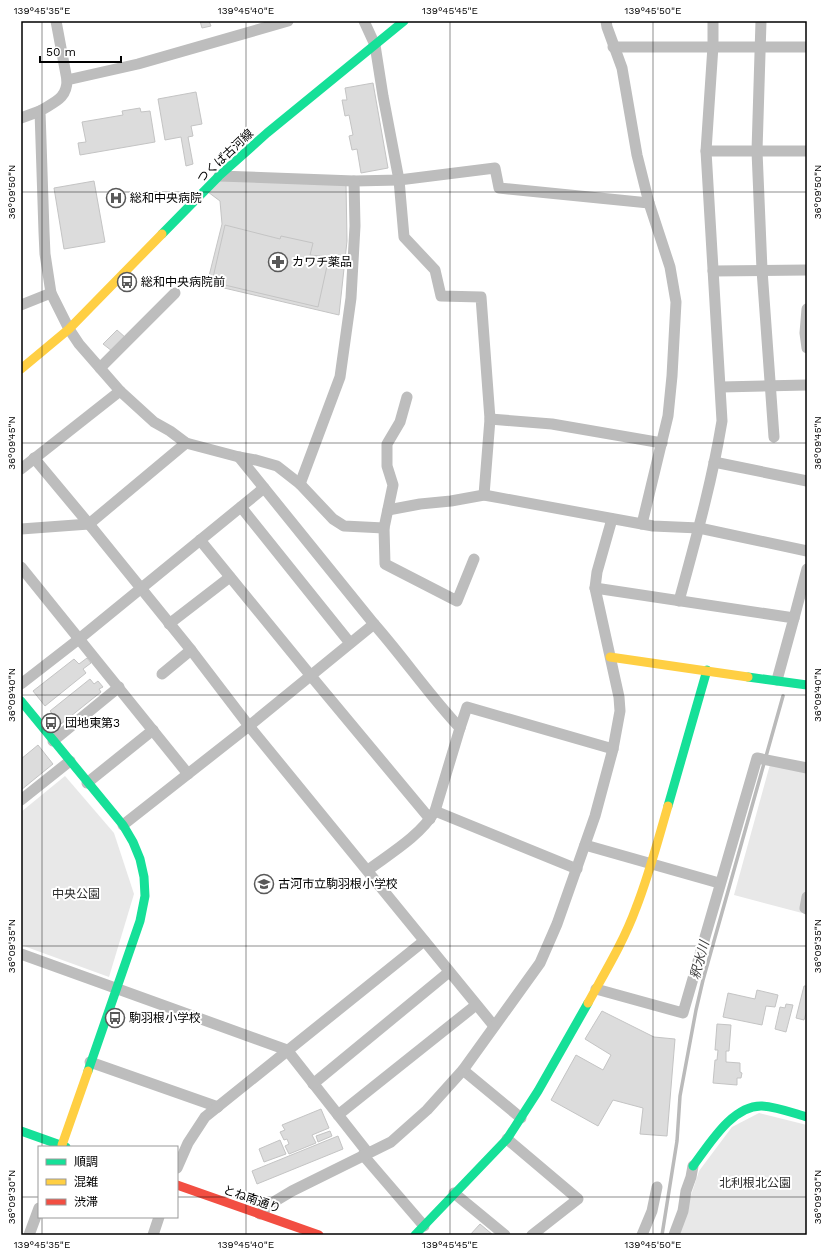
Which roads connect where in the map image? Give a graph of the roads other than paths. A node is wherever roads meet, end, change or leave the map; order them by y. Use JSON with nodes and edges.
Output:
{"nodes":[{"id":1,"x":56,"y":21,"type":"edge"},
{"id":2,"x":288,"y":21,"type":"edge"},
{"id":3,"x":364,"y":21,"type":"edge"},
{"id":4,"x":404,"y":21,"type":"edge"},
{"id":5,"x":606,"y":21,"type":"edge"},
{"id":6,"x":713,"y":21,"type":"edge"},
{"id":7,"x":761,"y":21,"type":"edge"},
{"id":8,"x":375,"y":45,"type":"junction"},
{"id":9,"x":713,"y":46,"type":"junction"},
{"id":10,"x":614,"y":47,"type":"junction"},
{"id":11,"x":761,"y":47,"type":"junction"},
{"id":12,"x":807,"y":47,"type":"edge"},
{"id":13,"x":67,"y":80,"type":"junction"},
{"id":14,"x":40,"y":112,"type":"junction"},
{"id":15,"x":21,"y":118,"type":"edge"},
{"id":16,"x":706,"y":150,"type":"junction"},
{"id":17,"x":757,"y":150,"type":"junction"},
{"id":18,"x":807,"y":151,"type":"edge"},
{"id":19,"x":219,"y":176,"type":"junction"},
{"id":20,"x":399,"y":180,"type":"junction"},
{"id":21,"x":354,"y":181,"type":"junction"},
{"id":22,"x":649,"y":203,"type":"junction"},
{"id":23,"x":762,"y":270,"type":"junction"},
{"id":24,"x":807,"y":270,"type":"edge"},
{"id":25,"x":713,"y":271,"type":"junction"},
{"id":26,"x":51,"y":293,"type":"junction"},
{"id":27,"x":176,"y":293,"type":"dead end"},
{"id":28,"x":21,"y":305,"type":"edge"},
{"id":29,"x":807,"y":309,"type":"edge"},
{"id":30,"x":69,"y":329,"type":"junction"},
{"id":31,"x":807,"y":348,"type":"edge"},
{"id":32,"x":100,"y":368,"type":"junction"},
{"id":33,"x":21,"y":369,"type":"edge"},
{"id":34,"x":770,"y":385,"type":"junction"},
{"id":35,"x":807,"y":385,"type":"edge"},
{"id":36,"x":721,"y":387,"type":"junction"},
{"id":37,"x":120,"y":391,"type":"junction"},
{"id":38,"x":407,"y":397,"type":"dead end"},
{"id":39,"x":490,"y":419,"type":"junction"},
{"id":40,"x":774,"y":437,"type":"dead end"},
{"id":41,"x":186,"y":443,"type":"junction"},
{"id":42,"x":662,"y":443,"type":"junction"},
{"id":43,"x":238,"y":457,"type":"junction"},
{"id":44,"x":34,"y":458,"type":"junction"},
{"id":45,"x":714,"y":462,"type":"junction"},
{"id":46,"x":21,"y":468,"type":"edge"},
{"id":47,"x":807,"y":481,"type":"edge"},
{"id":48,"x":300,"y":484,"type":"junction"},
{"id":49,"x":264,"y":488,"type":"junction"},
{"id":50,"x":484,"y":495,"type":"junction"},
{"id":51,"x":241,"y":507,"type":"junction"},
{"id":52,"x":388,"y":510,"type":"junction"},
{"id":53,"x":612,"y":519,"type":"junction"},
{"id":54,"x":88,"y":524,"type":"junction"},
{"id":55,"x":642,"y":524,"type":"junction"},
{"id":56,"x":384,"y":528,"type":"junction"},
{"id":57,"x":699,"y":528,"type":"junction"},
{"id":58,"x":21,"y":529,"type":"edge"},
{"id":59,"x":200,"y":540,"type":"junction"},
{"id":60,"x":807,"y":551,"type":"edge"},
{"id":61,"x":474,"y":559,"type":"dead end"},
{"id":62,"x":21,"y":567,"type":"edge"},
{"id":63,"x":807,"y":569,"type":"edge"},
{"id":64,"x":230,"y":577,"type":"junction"},
{"id":65,"x":140,"y":588,"type":"junction"},
{"id":66,"x":595,"y":588,"type":"junction"},
{"id":67,"x":680,"y":601,"type":"junction"},
{"id":68,"x":794,"y":618,"type":"junction"},
{"id":69,"x":169,"y":624,"type":"junction"},
{"id":70,"x":374,"y":624,"type":"junction"},
{"id":71,"x":79,"y":639,"type":"junction"},
{"id":72,"x":350,"y":643,"type":"junction"},
{"id":73,"x":191,"y":650,"type":"junction"},
{"id":74,"x":610,"y":656,"type":"junction"},
{"id":75,"x":707,"y":670,"type":"junction"},
{"id":76,"x":162,"y":674,"type":"dead end"},
{"id":77,"x":310,"y":676,"type":"junction"},
{"id":78,"x":776,"y":680,"type":"junction"},
{"id":79,"x":21,"y":684,"type":"edge"},
{"id":80,"x":807,"y":685,"type":"edge"},
{"id":81,"x":119,"y":687,"type":"junction"},
{"id":82,"x":21,"y":701,"type":"edge"},
{"id":83,"x":249,"y":726,"type":"junction"},
{"id":84,"x":460,"y":728,"type":"junction"},
{"id":85,"x":154,"y":730,"type":"junction"},
{"id":86,"x":53,"y":741,"type":"junction"},
{"id":87,"x":614,"y":749,"type":"junction"},
{"id":88,"x":70,"y":761,"type":"junction"},
{"id":89,"x":807,"y":768,"type":"edge"},
{"id":90,"x":188,"y":774,"type":"junction"},
{"id":91,"x":87,"y":782,"type":"junction"},
{"id":92,"x":21,"y":800,"type":"edge"},
{"id":93,"x":433,"y":815,"type":"junction"},
{"id":94,"x":122,"y":825,"type":"junction"},
{"id":95,"x":585,"y":845,"type":"junction"},
{"id":96,"x":651,"y":864,"type":"junction"},
{"id":97,"x":577,"y":869,"type":"junction"},
{"id":98,"x":368,"y":870,"type":"junction"},
{"id":99,"x":720,"y":883,"type":"junction"},
{"id":100,"x":807,"y":897,"type":"edge"},
{"id":101,"x":807,"y":909,"type":"edge"},
{"id":102,"x":424,"y":941,"type":"junction"},
{"id":103,"x":21,"y":954,"type":"edge"},
{"id":104,"x":448,"y":972,"type":"junction"},
{"id":105,"x":116,"y":988,"type":"junction"},
{"id":106,"x":596,"y":988,"type":"junction"},
{"id":107,"x":476,"y":1005,"type":"junction"},
{"id":108,"x":494,"y":1026,"type":"junction"},
{"id":109,"x":287,"y":1050,"type":"junction"},
{"id":110,"x":90,"y":1062,"type":"junction"},
{"id":111,"x":463,"y":1070,"type":"junction"},
{"id":112,"x":313,"y":1084,"type":"junction"},
{"id":113,"x":218,"y":1107,"type":"junction"},
{"id":114,"x":338,"y":1115,"type":"junction"},
{"id":115,"x":807,"y":1117,"type":"edge"},
{"id":116,"x":521,"y":1118,"type":"junction"},
{"id":117,"x":21,"y":1131,"type":"edge"},
{"id":118,"x":507,"y":1139,"type":"junction"},
{"id":119,"x":63,"y":1146,"type":"edge"},
{"id":120,"x":365,"y":1154,"type":"junction"},
{"id":121,"x":178,"y":1166,"type":"edge"},
{"id":122,"x":693,"y":1166,"type":"joint"},
{"id":123,"x":178,"y":1185,"type":"edge"},
{"id":124,"x":658,"y":1187,"type":"dead end"},
{"id":125,"x":454,"y":1193,"type":"junction"},
{"id":126,"x":38,"y":1211,"type":"edge"},
{"id":127,"x":260,"y":1214,"type":"junction"},
{"id":128,"x":159,"y":1218,"type":"edge"},
{"id":129,"x":424,"y":1226,"type":"junction"},
{"id":130,"x":30,"y":1235,"type":"edge"},
{"id":131,"x":153,"y":1235,"type":"edge"},
{"id":132,"x":319,"y":1235,"type":"edge"},
{"id":133,"x":415,"y":1235,"type":"edge"},
{"id":134,"x":504,"y":1235,"type":"edge"},
{"id":135,"x":532,"y":1235,"type":"edge"},
{"id":136,"x":642,"y":1235,"type":"edge"},
{"id":137,"x":674,"y":1235,"type":"edge"}],
"edges":[{"from":1,"to":13,"type":"street"},
{"from":2,"to":13,"type":"street"},
{"from":3,"to":8,"type":"street"},
{"from":4,"to":8,"type":"street","name":"つくば古河線"},
{"from":5,"to":10,"type":"street"},
{"from":6,"to":9,"type":"street"},
{"from":7,"to":11,"type":"street"},
{"from":8,"to":19,"type":"street","name":"つくば古河線"},
{"from":8,"to":20,"type":"street"},
{"from":9,"to":10,"type":"street"},
{"from":9,"to":11,"type":"street"},
{"from":9,"to":16,"type":"street"},
{"from":10,"to":22,"type":"street"},
{"from":11,"to":12,"type":"street"},
{"from":11,"to":17,"type":"street"},
{"from":13,"to":14,"type":"street"},
{"from":14,"to":15,"type":"street"},
{"from":14,"to":26,"type":"street"},
{"from":16,"to":17,"type":"street"},
{"from":16,"to":25,"type":"street"},
{"from":17,"to":18,"type":"street"},
{"from":17,"to":23,"type":"street"},
{"from":19,"to":21,"type":"street"},
{"from":19,"to":30,"type":"street","name":"つくば古河線"},
{"from":20,"to":21,"type":"street"},
{"from":20,"to":22,"type":"street"},
{"from":20,"to":39,"type":"street"},
{"from":21,"to":48,"type":"street"},
{"from":22,"to":42,"type":"street"},
{"from":23,"to":24,"type":"street"},
{"from":23,"to":25,"type":"street"},
{"from":23,"to":34,"type":"street"},
{"from":25,"to":36,"type":"street"},
{"from":26,"to":28,"type":"street"},
{"from":26,"to":30,"type":"street"},
{"from":27,"to":32,"type":"street"},
{"from":29,"to":31,"type":"street"},
{"from":30,"to":32,"type":"street"},
{"from":30,"to":33,"type":"street","name":"つくば古河線"},
{"from":32,"to":37,"type":"street"},
{"from":34,"to":35,"type":"street"},
{"from":34,"to":36,"type":"street"},
{"from":34,"to":40,"type":"street"},
{"from":36,"to":45,"type":"street"},
{"from":37,"to":41,"type":"street"},
{"from":37,"to":44,"type":"street"},
{"from":38,"to":52,"type":"street"},
{"from":39,"to":42,"type":"street"},
{"from":39,"to":50,"type":"street"},
{"from":41,"to":43,"type":"street"},
{"from":41,"to":54,"type":"street"},
{"from":42,"to":55,"type":"street"},
{"from":43,"to":48,"type":"street"},
{"from":43,"to":49,"type":"street"},
{"from":44,"to":46,"type":"street"},
{"from":44,"to":54,"type":"street"},
{"from":45,"to":47,"type":"street"},
{"from":45,"to":57,"type":"street"},
{"from":48,"to":56,"type":"street"},
{"from":49,"to":51,"type":"street"},
{"from":49,"to":70,"type":"street"},
{"from":50,"to":52,"type":"street"},
{"from":50,"to":53,"type":"street"},
{"from":51,"to":59,"type":"street"},
{"from":51,"to":72,"type":"street"},
{"from":52,"to":56,"type":"street"},
{"from":53,"to":55,"type":"street"},
{"from":53,"to":66,"type":"street"},
{"from":54,"to":58,"type":"street"},
{"from":54,"to":65,"type":"street"},
{"from":55,"to":57,"type":"street"},
{"from":56,"to":61,"type":"street"},
{"from":57,"to":60,"type":"street"},
{"from":57,"to":67,"type":"street"},
{"from":59,"to":64,"type":"street"},
{"from":59,"to":65,"type":"street"},
{"from":62,"to":71,"type":"street"},
{"from":63,"to":68,"type":"street"},
{"from":64,"to":69,"type":"street"},
{"from":64,"to":77,"type":"street"},
{"from":65,"to":69,"type":"street"},
{"from":65,"to":71,"type":"street"},
{"from":66,"to":67,"type":"street"},
{"from":66,"to":74,"type":"street"},
{"from":67,"to":68,"type":"street"},
{"from":68,"to":78,"type":"street"},
{"from":69,"to":73,"type":"street"},
{"from":70,"to":72,"type":"street"},
{"from":70,"to":84,"type":"street"},
{"from":71,"to":79,"type":"street"},
{"from":71,"to":81,"type":"street"},
{"from":72,"to":77,"type":"street"},
{"from":73,"to":76,"type":"street"},
{"from":73,"to":83,"type":"street"},
{"from":74,"to":75,"type":"street"},
{"from":74,"to":87,"type":"street"},
{"from":75,"to":78,"type":"street"},
{"from":75,"to":96,"type":"street"},
{"from":77,"to":83,"type":"street"},
{"from":77,"to":93,"type":"street"},
{"from":78,"to":80,"type":"street"},
{"from":81,"to":85,"type":"street"},
{"from":81,"to":86,"type":"street"},
{"from":82,"to":86,"type":"street"},
{"from":83,"to":90,"type":"street"},
{"from":83,"to":98,"type":"street"},
{"from":84,"to":87,"type":"street"},
{"from":84,"to":93,"type":"street"},
{"from":85,"to":90,"type":"street"},
{"from":85,"to":91,"type":"street"},
{"from":86,"to":88,"type":"street"},
{"from":87,"to":95,"type":"street"},
{"from":88,"to":91,"type":"street"},
{"from":88,"to":92,"type":"street"},
{"from":89,"to":99,"type":"street"},
{"from":90,"to":94,"type":"street"},
{"from":91,"to":94,"type":"street"},
{"from":93,"to":97,"type":"street"},
{"from":93,"to":98,"type":"street"},
{"from":94,"to":105,"type":"street"},
{"from":95,"to":96,"type":"street"},
{"from":95,"to":97,"type":"street"},
{"from":96,"to":99,"type":"street"},
{"from":96,"to":106,"type":"street"},
{"from":97,"to":108,"type":"street"},
{"from":98,"to":102,"type":"street"},
{"from":99,"to":106,"type":"street"},
{"from":100,"to":101,"type":"street"},
{"from":102,"to":104,"type":"street"},
{"from":102,"to":109,"type":"street"},
{"from":103,"to":105,"type":"street"},
{"from":104,"to":107,"type":"street"},
{"from":104,"to":112,"type":"street"},
{"from":105,"to":109,"type":"street"},
{"from":105,"to":110,"type":"street"},
{"from":106,"to":116,"type":"street"},
{"from":107,"to":108,"type":"street"},
{"from":107,"to":114,"type":"street"},
{"from":108,"to":111,"type":"street"},
{"from":109,"to":112,"type":"street"},
{"from":109,"to":113,"type":"street"},
{"from":110,"to":113,"type":"street"},
{"from":110,"to":119,"type":"street"},
{"from":111,"to":116,"type":"street"},
{"from":111,"to":120,"type":"street"},
{"from":112,"to":114,"type":"street"},
{"from":113,"to":121,"type":"street"},
{"from":114,"to":120,"type":"street"},
{"from":115,"to":122,"type":"street"},
{"from":116,"to":118,"type":"street"},
{"from":117,"to":119,"type":"street"},
{"from":118,"to":125,"type":"street"},
{"from":118,"to":135,"type":"street"},
{"from":120,"to":127,"type":"street"},
{"from":120,"to":129,"type":"street"},
{"from":122,"to":137,"type":"street"},
{"from":123,"to":127,"type":"street","name":"とね南通り"},
{"from":124,"to":136,"type":"street"},
{"from":125,"to":129,"type":"street"},
{"from":125,"to":134,"type":"street"},
{"from":126,"to":130,"type":"street"},
{"from":127,"to":132,"type":"street","name":"とね南通り"},
{"from":128,"to":131,"type":"street"},
{"from":129,"to":133,"type":"street"}]}
